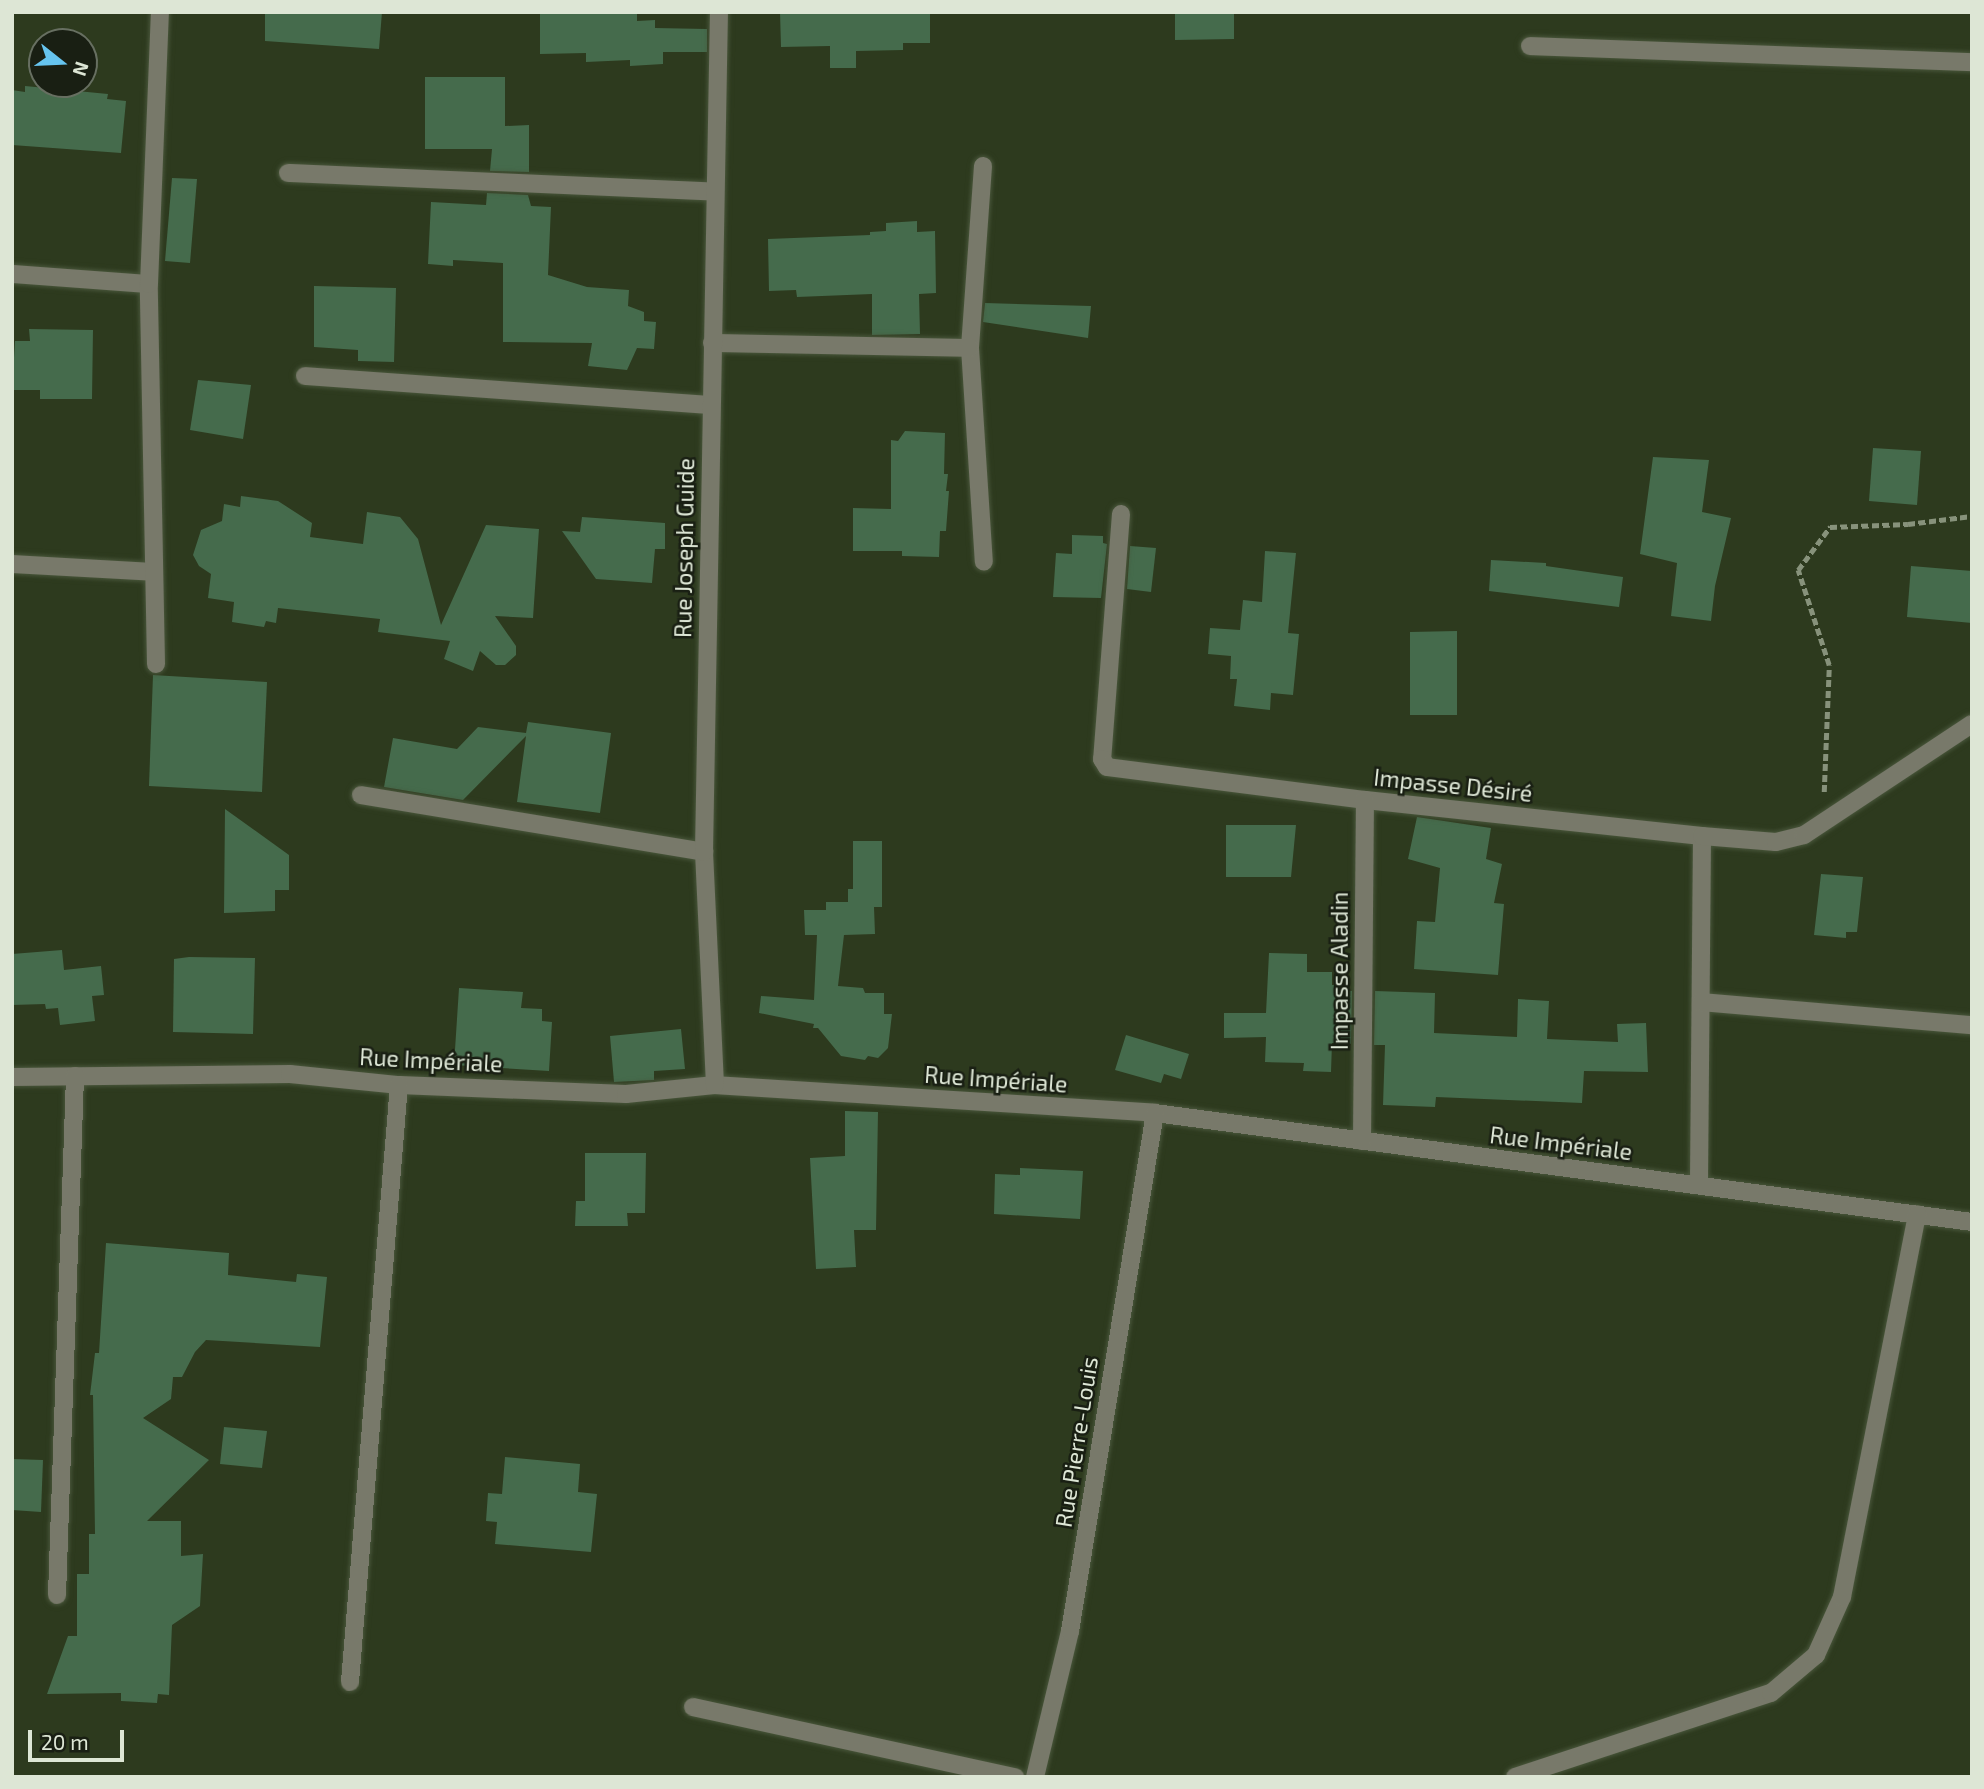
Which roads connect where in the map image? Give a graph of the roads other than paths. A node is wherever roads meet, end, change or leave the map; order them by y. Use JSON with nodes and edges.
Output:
{"nodes":[{"id":1,"x":160,"y":12,"type":"edge"},
{"id":2,"x":719,"y":12,"type":"edge"},
{"id":3,"x":1530,"y":46,"type":"dead end"},
{"id":4,"x":1972,"y":62,"type":"edge"},
{"id":5,"x":983,"y":166,"type":"dead end"},
{"id":6,"x":288,"y":173,"type":"dead end"},
{"id":7,"x":715,"y":192,"type":"junction"},
{"id":8,"x":12,"y":274,"type":"edge"},
{"id":9,"x":149,"y":284,"type":"junction"},
{"id":10,"x":712,"y":343,"type":"junction"},
{"id":11,"x":970,"y":348,"type":"junction"},
{"id":12,"x":305,"y":376,"type":"dead end"},
{"id":13,"x":711,"y":405,"type":"junction"},
{"id":14,"x":1121,"y":514,"type":"dead end"},
{"id":15,"x":985,"y":562,"type":"dead end"},
{"id":16,"x":12,"y":564,"type":"edge"},
{"id":17,"x":153,"y":572,"type":"junction"},
{"id":18,"x":156,"y":664,"type":"dead end"},
{"id":19,"x":1972,"y":724,"type":"edge"},
{"id":20,"x":361,"y":796,"type":"dead end"},
{"id":21,"x":1365,"y":800,"type":"junction"},
{"id":22,"x":1702,"y":836,"type":"junction"},
{"id":23,"x":704,"y":852,"type":"junction"},
{"id":24,"x":1701,"y":1002,"type":"junction"},
{"id":25,"x":1972,"y":1025,"type":"edge"},
{"id":26,"x":12,"y":1076,"type":"edge"},
{"id":27,"x":75,"y":1076,"type":"junction"},
{"id":28,"x":715,"y":1085,"type":"junction"},
{"id":29,"x":399,"y":1086,"type":"junction"},
{"id":30,"x":1155,"y":1113,"type":"junction"},
{"id":31,"x":1362,"y":1141,"type":"junction"},
{"id":32,"x":1699,"y":1185,"type":"junction"},
{"id":33,"x":1917,"y":1214,"type":"junction"},
{"id":34,"x":1972,"y":1222,"type":"edge"},
{"id":35,"x":57,"y":1595,"type":"dead end"},
{"id":36,"x":350,"y":1682,"type":"dead end"},
{"id":37,"x":693,"y":1707,"type":"dead end"},
{"id":38,"x":1015,"y":1777,"type":"edge"},
{"id":39,"x":1035,"y":1777,"type":"edge"},
{"id":40,"x":1515,"y":1777,"type":"edge"}],
"edges":[{"from":1,"to":9,"type":"street"},
{"from":2,"to":7,"type":"street","name":"Rue Joseph Guide"},
{"from":3,"to":4,"type":"street"},
{"from":5,"to":11,"type":"street"},
{"from":6,"to":7,"type":"street"},
{"from":7,"to":10,"type":"street","name":"Rue Joseph Guide"},
{"from":8,"to":9,"type":"street"},
{"from":9,"to":17,"type":"street"},
{"from":10,"to":11,"type":"street"},
{"from":10,"to":13,"type":"street","name":"Rue Joseph Guide"},
{"from":11,"to":15,"type":"street"},
{"from":12,"to":13,"type":"street"},
{"from":13,"to":23,"type":"street","name":"Rue Joseph Guide"},
{"from":14,"to":21,"type":"street","name":"Impasse Désiré"},
{"from":16,"to":17,"type":"street"},
{"from":17,"to":18,"type":"street"},
{"from":19,"to":22,"type":"street","name":"Impasse Désiré"},
{"from":20,"to":23,"type":"street"},
{"from":21,"to":22,"type":"street","name":"Impasse Désiré"},
{"from":21,"to":31,"type":"street","name":"Impasse Aladin"},
{"from":22,"to":24,"type":"street"},
{"from":23,"to":28,"type":"street","name":"Rue Joseph Guide"},
{"from":24,"to":25,"type":"street"},
{"from":24,"to":32,"type":"street"},
{"from":26,"to":27,"type":"street","name":"Rue Impériale"},
{"from":27,"to":29,"type":"street","name":"Rue Impériale"},
{"from":27,"to":35,"type":"street"},
{"from":28,"to":29,"type":"street","name":"Rue Impériale"},
{"from":28,"to":30,"type":"street","name":"Rue Impériale"},
{"from":29,"to":36,"type":"street"},
{"from":30,"to":31,"type":"street","name":"Rue Impériale"},
{"from":30,"to":39,"type":"street","name":"Rue Pierre-Louis"},
{"from":31,"to":32,"type":"street","name":"Rue Impériale"},
{"from":32,"to":33,"type":"street","name":"Rue Impériale"},
{"from":33,"to":34,"type":"street","name":"Rue Impériale"},
{"from":33,"to":40,"type":"street"},
{"from":37,"to":38,"type":"street"}]}
